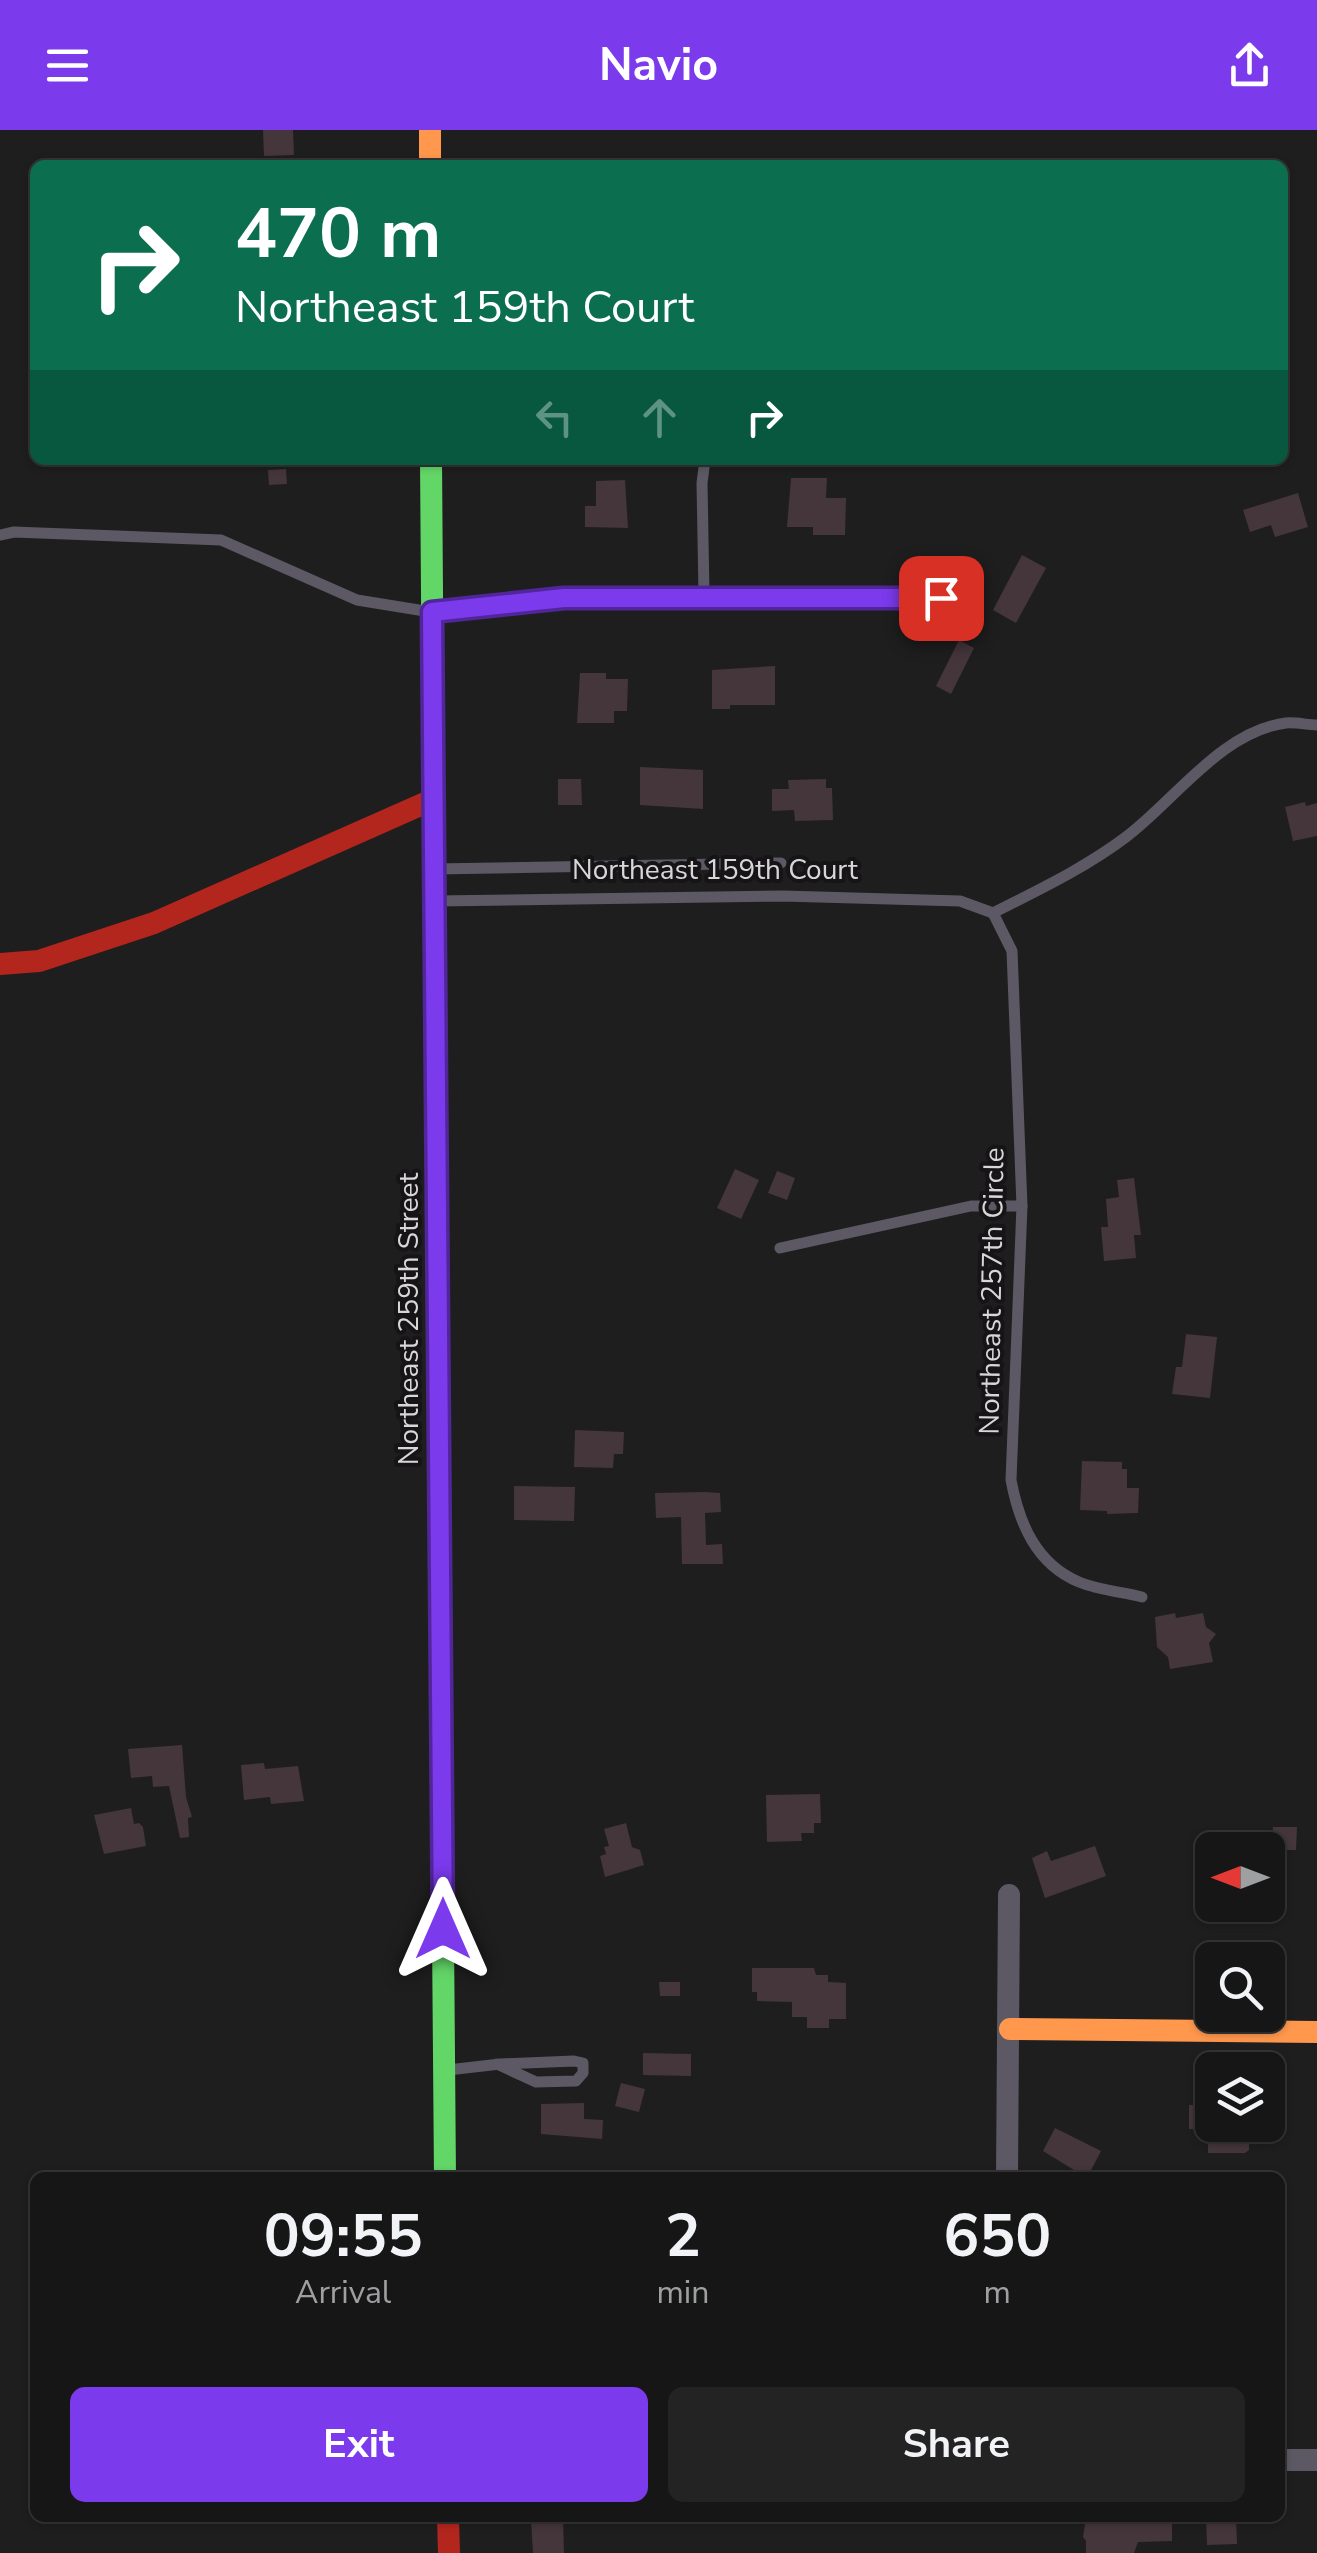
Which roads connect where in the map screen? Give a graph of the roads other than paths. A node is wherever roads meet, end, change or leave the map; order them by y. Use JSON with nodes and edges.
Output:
{"nodes":[{"id":1,"x":430,"y":130,"type":"edge"},
{"id":2,"x":430,"y":160,"type":"edge"},
{"id":3,"x":431,"y":465,"type":"edge"},
{"id":4,"x":704,"y":465,"type":"edge"},
{"id":5,"x":0,"y":532,"type":"edge"},
{"id":6,"x":704,"y":598,"type":"junction"},
{"id":7,"x":941,"y":598,"type":"dead end"},
{"id":8,"x":432,"y":612,"type":"junction"},
{"id":9,"x":1317,"y":725,"type":"edge"},
{"id":10,"x":434,"y":799,"type":"junction"},
{"id":11,"x":780,"y":863,"type":"dead end"},
{"id":12,"x":435,"y":869,"type":"junction"},
{"id":13,"x":435,"y":901,"type":"junction"},
{"id":14,"x":993,"y":913,"type":"junction"},
{"id":15,"x":0,"y":964,"type":"edge"},
{"id":16,"x":1022,"y":1206,"type":"junction"},
{"id":17,"x":780,"y":1248,"type":"dead end"},
{"id":18,"x":1142,"y":1597,"type":"dead end"},
{"id":19,"x":1009,"y":1895,"type":"dead end"},
{"id":20,"x":1010,"y":2029,"type":"junction"},
{"id":21,"x":1317,"y":2032,"type":"edge"},
{"id":22,"x":496,"y":2064,"type":"junction"},
{"id":23,"x":444,"y":2071,"type":"junction"},
{"id":24,"x":445,"y":2172,"type":"edge"},
{"id":25,"x":1007,"y":2172,"type":"edge"},
{"id":26,"x":1285,"y":2460,"type":"edge"},
{"id":27,"x":1317,"y":2460,"type":"edge"},
{"id":28,"x":448,"y":2522,"type":"edge"},
{"id":29,"x":448,"y":2553,"type":"edge"}],
"edges":[{"from":1,"to":2,"type":"street"},
{"from":3,"to":8,"type":"street","name":"Northeast 259th Street"},
{"from":4,"to":6,"type":"lane"},
{"from":5,"to":8,"type":"lane"},
{"from":6,"to":7,"type":"street"},
{"from":6,"to":8,"type":"street"},
{"from":8,"to":10,"type":"street","name":"Northeast 259th Street"},
{"from":9,"to":14,"type":"lane"},
{"from":10,"to":12,"type":"street","name":"Northeast 259th Street"},
{"from":10,"to":15,"type":"street"},
{"from":11,"to":12,"type":"lane"},
{"from":12,"to":13,"type":"street","name":"Northeast 259th Street"},
{"from":13,"to":14,"type":"lane","name":"Northeast 159th Court"},
{"from":13,"to":23,"type":"street","name":"Northeast 259th Street"},
{"from":14,"to":16,"type":"lane","name":"Northeast 257th Circle"},
{"from":16,"to":17,"type":"lane"},
{"from":16,"to":18,"type":"lane","name":"Northeast 257th Circle"},
{"from":19,"to":20,"type":"street"},
{"from":20,"to":21,"type":"street"},
{"from":20,"to":25,"type":"street"},
{"from":22,"to":22,"type":"lane"},
{"from":22,"to":23,"type":"lane"},
{"from":23,"to":24,"type":"street","name":"Northeast 259th Street"},
{"from":26,"to":27,"type":"street"},
{"from":28,"to":29,"type":"street"}]}
